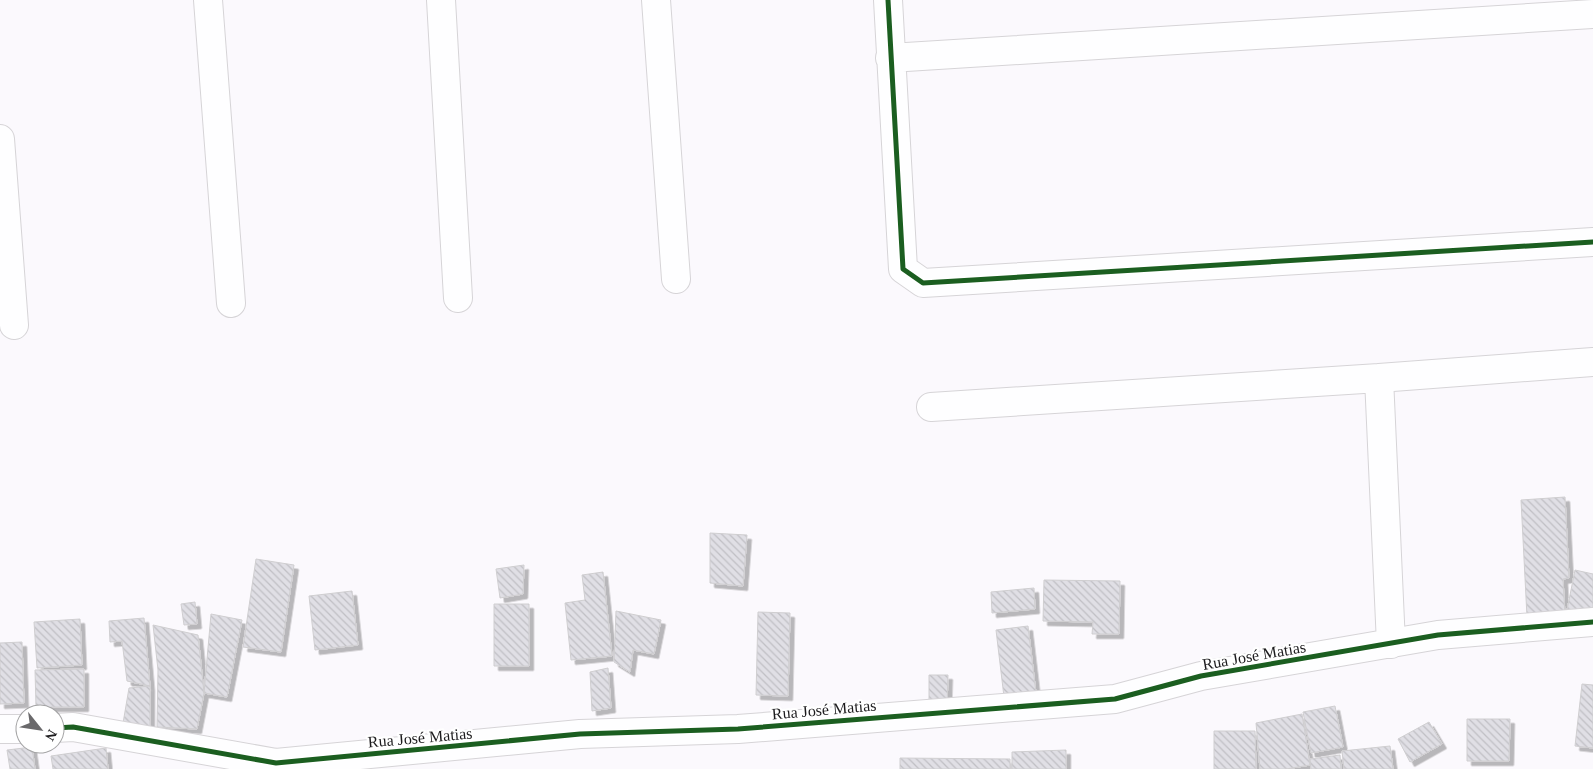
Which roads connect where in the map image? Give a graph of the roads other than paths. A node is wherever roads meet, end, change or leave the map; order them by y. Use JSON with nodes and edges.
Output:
{"nodes":[{"id":1,"x":208,"y":0,"type":"edge"},
{"id":2,"x":441,"y":0,"type":"edge"},
{"id":3,"x":656,"y":0,"type":"edge"},
{"id":4,"x":888,"y":0,"type":"edge"},
{"id":5,"x":1593,"y":14,"type":"edge"},
{"id":6,"x":890,"y":58,"type":"junction"},
{"id":7,"x":0,"y":139,"type":"edge"},
{"id":8,"x":1593,"y":242,"type":"edge"},
{"id":9,"x":676,"y":279,"type":"dead end"},
{"id":10,"x":458,"y":298,"type":"dead end"},
{"id":11,"x":231,"y":303,"type":"dead end"},
{"id":12,"x":14,"y":325,"type":"dead end"},
{"id":13,"x":1593,"y":362,"type":"edge"},
{"id":14,"x":1379,"y":378,"type":"junction"},
{"id":15,"x":931,"y":407,"type":"dead end"},
{"id":16,"x":1593,"y":622,"type":"edge"},
{"id":17,"x":1391,"y":644,"type":"junction"},
{"id":18,"x":65,"y":727,"type":"edge"},
{"id":19,"x":15,"y":729,"type":"edge"},
{"id":20,"x":0,"y":730,"type":"edge"},
{"id":21,"x":276,"y":766,"type":"edge"}],
"edges":[{"from":1,"to":11,"type":"street"},
{"from":2,"to":10,"type":"street"},
{"from":3,"to":9,"type":"street"},
{"from":4,"to":6,"type":"street"},
{"from":5,"to":6,"type":"street"},
{"from":6,"to":8,"type":"street"},
{"from":7,"to":12,"type":"street"},
{"from":13,"to":14,"type":"street"},
{"from":14,"to":15,"type":"street"},
{"from":14,"to":17,"type":"street"},
{"from":16,"to":17,"type":"street","name":"Rua José Matias"},
{"from":17,"to":21,"type":"street","name":"Rua José Matias"},
{"from":18,"to":21,"type":"street","name":"Rua José Matias"},
{"from":19,"to":20,"type":"street"}]}
